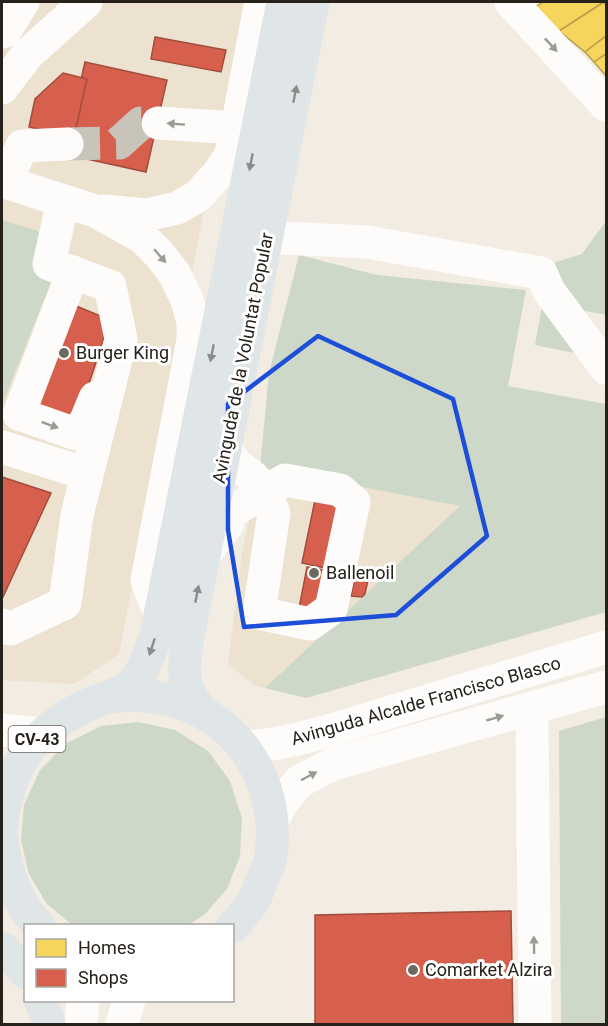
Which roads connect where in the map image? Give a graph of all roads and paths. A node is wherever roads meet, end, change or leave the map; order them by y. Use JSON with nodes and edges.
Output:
{"nodes":[{"id":1,"x":23,"y":2,"type":"edge"},
{"id":2,"x":86,"y":2,"type":"edge"},
{"id":3,"x":261,"y":2,"type":"edge"},
{"id":4,"x":283,"y":2,"type":"edge"},
{"id":5,"x":313,"y":2,"type":"edge"},
{"id":6,"x":511,"y":2,"type":"edge"},
{"id":7,"x":2,"y":32,"type":"edge"},
{"id":8,"x":14,"y":58,"type":"edge"},
{"id":9,"x":2,"y":88,"type":"edge"},
{"id":10,"x":606,"y":105,"type":"edge"},
{"id":11,"x":158,"y":123,"type":"tunnel mouth"},
{"id":12,"x":237,"y":128,"type":"junction"},
{"id":13,"x":67,"y":144,"type":"tunnel mouth"},
{"id":14,"x":4,"y":182,"type":"edge"},
{"id":15,"x":63,"y":201,"type":"junction"},
{"id":16,"x":95,"y":211,"type":"junction"},
{"id":17,"x":282,"y":238,"type":"dead end"},
{"id":18,"x":68,"y":271,"type":"junction"},
{"id":19,"x":114,"y":367,"type":"junction"},
{"id":20,"x":606,"y":368,"type":"edge"},
{"id":21,"x":2,"y":425,"type":"edge"},
{"id":22,"x":2,"y":447,"type":"edge"},
{"id":23,"x":225,"y":448,"type":"junction"},
{"id":24,"x":87,"y":474,"type":"junction"},
{"id":25,"x":205,"y":554,"type":"junction"},
{"id":26,"x":160,"y":614,"type":"junction"},
{"id":27,"x":2,"y":625,"type":"edge"},
{"id":28,"x":606,"y":647,"type":"edge"},
{"id":29,"x":606,"y":687,"type":"edge"},
{"id":30,"x":109,"y":698,"type":"junction"},
{"id":31,"x":535,"y":707,"type":"junction"},
{"id":32,"x":201,"y":711,"type":"junction"},
{"id":33,"x":2,"y":730,"type":"edge"},
{"id":34,"x":42,"y":734,"type":"junction"},
{"id":35,"x":244,"y":747,"type":"junction"},
{"id":36,"x":2,"y":815,"type":"edge"},
{"id":37,"x":273,"y":820,"type":"junction"},
{"id":38,"x":2,"y":828,"type":"edge"},
{"id":39,"x":2,"y":840,"type":"edge"},
{"id":40,"x":2,"y":907,"type":"edge"},
{"id":41,"x":36,"y":922,"type":"edge"},
{"id":42,"x":234,"y":925,"type":"edge"},
{"id":43,"x":2,"y":948,"type":"edge"},
{"id":44,"x":24,"y":971,"type":"edge"},
{"id":45,"x":41,"y":1002,"type":"edge"},
{"id":46,"x":83,"y":1002,"type":"edge"},
{"id":47,"x":128,"y":1002,"type":"edge"},
{"id":48,"x":49,"y":1024,"type":"edge"},
{"id":49,"x":81,"y":1024,"type":"edge"},
{"id":50,"x":122,"y":1024,"type":"edge"},
{"id":51,"x":535,"y":1024,"type":"edge"}],
"edges":[{"from":1,"to":7,"type":"street"},
{"from":2,"to":8,"type":"street"},
{"from":3,"to":12,"type":"street"},
{"from":4,"to":26,"type":"main road","name":"Avinguda de la Voluntat Popular","one_way":true},
{"from":23,"to":5,"type":"main road","name":"Avinguda de la Voluntat Popular","one_way":true},
{"from":6,"to":10,"type":"street","one_way":true},
{"from":8,"to":9,"type":"street"},
{"from":12,"to":11,"type":"street","one_way":true},
{"from":12,"to":16,"type":"street"},
{"from":13,"to":14,"type":"street"},
{"from":14,"to":15,"type":"street"},
{"from":15,"to":16,"type":"street"},
{"from":15,"to":18,"type":"street"},
{"from":16,"to":26,"type":"street","one_way":true},
{"from":17,"to":20,"type":"street"},
{"from":18,"to":19,"type":"street"},
{"from":18,"to":19,"type":"street","one_way":true},
{"from":18,"to":21,"type":"street"},
{"from":19,"to":24,"type":"street"},
{"from":22,"to":24,"type":"street"},
{"from":23,"to":25,"type":"main road","name":"Avinguda de la Voluntat Popular"},
{"from":23,"to":25,"type":"street"},
{"from":24,"to":27,"type":"street"},
{"from":32,"to":25,"type":"main road","name":"Avinguda de la Voluntat Popular","one_way":true},
{"from":26,"to":30,"type":"main road","name":"Avinguda de la Voluntat Popular","one_way":true},
{"from":28,"to":35,"type":"street","name":"Avinguda Alcalde Francisco Blasco"},
{"from":29,"to":31,"type":"street","name":"Avinguda Alcalde Francisco Blasco"},
{"from":30,"to":32,"type":"main road","number":"CV-43"},
{"from":30,"to":34,"type":"main road","number":"CV-43"},
{"from":37,"to":31,"type":"street","name":"Avinguda Alcalde Francisco Blasco","one_way":true},
{"from":51,"to":31,"type":"street","one_way":true},
{"from":32,"to":35,"type":"main road","number":"CV-43"},
{"from":33,"to":34,"type":"street"},
{"from":34,"to":36,"type":"main road","number":"CV-43"},
{"from":35,"to":37,"type":"main road","number":"CV-43"},
{"from":36,"to":38,"type":"main road","number":"CV-43"},
{"from":37,"to":42,"type":"main road","number":"CV-43"},
{"from":39,"to":41,"type":"main road"},
{"from":40,"to":41,"type":"main road"},
{"from":43,"to":44,"type":"main road"},
{"from":45,"to":48,"type":"main road"},
{"from":46,"to":49,"type":"street"},
{"from":47,"to":50,"type":"street"}]}
